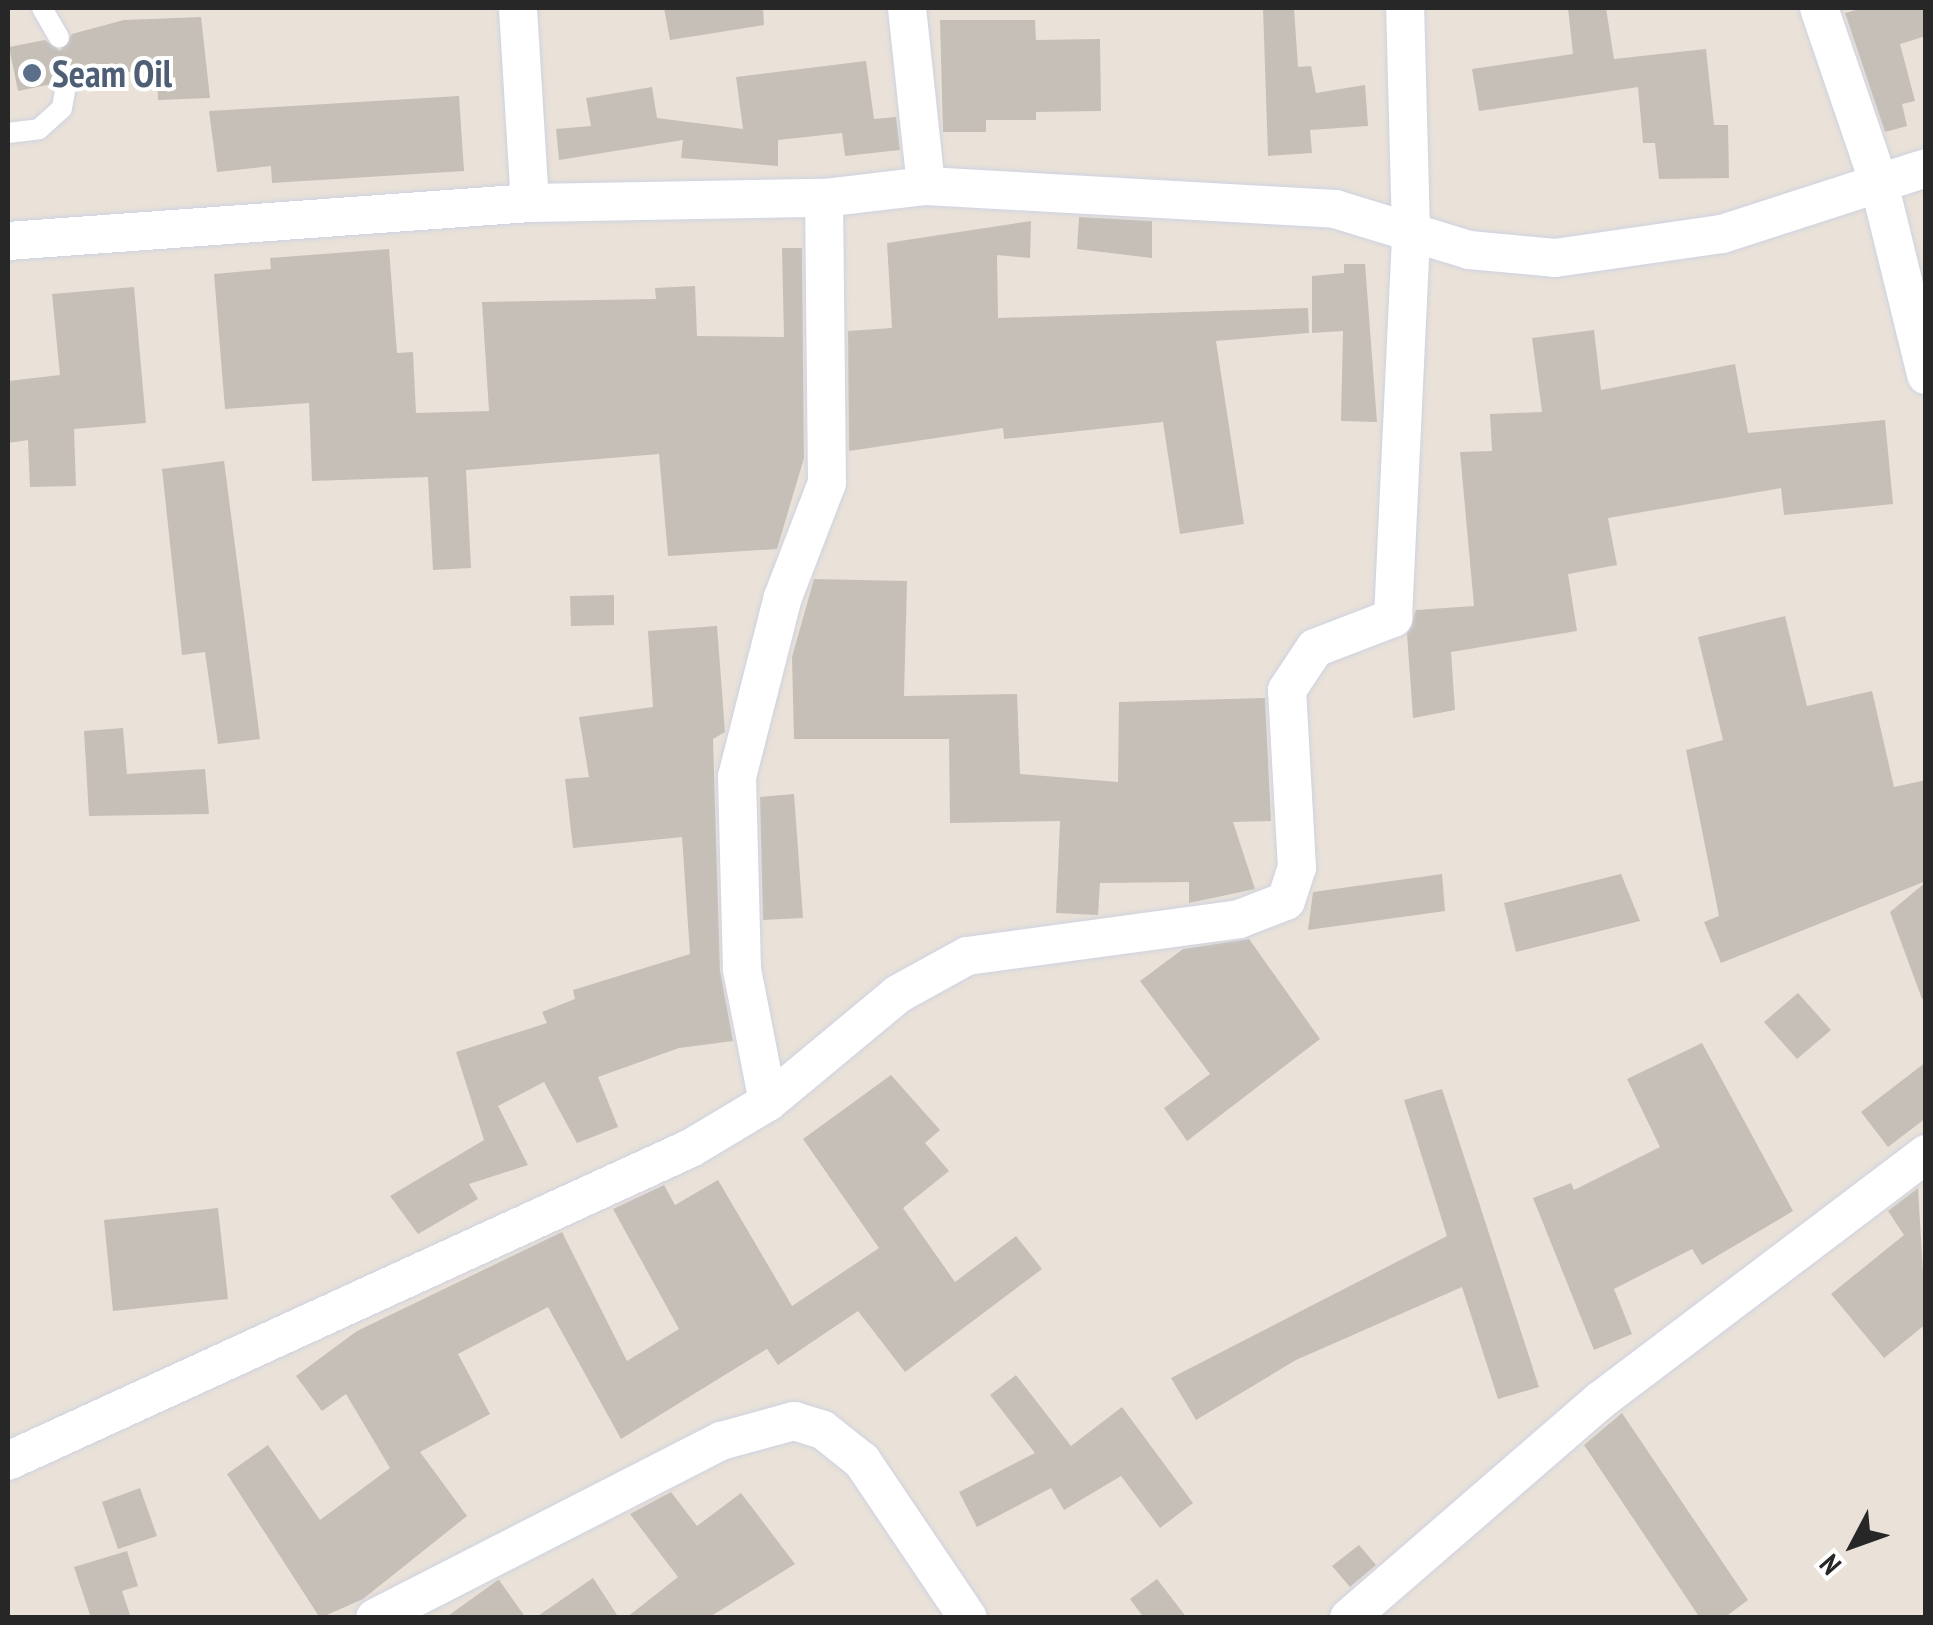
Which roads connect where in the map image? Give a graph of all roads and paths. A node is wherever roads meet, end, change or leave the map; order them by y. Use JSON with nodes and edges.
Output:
{"nodes":[{"id":1,"x":42,"y":8,"type":"edge"},
{"id":2,"x":518,"y":8,"type":"edge"},
{"id":3,"x":906,"y":8,"type":"edge"},
{"id":4,"x":1405,"y":8,"type":"edge"},
{"id":5,"x":1819,"y":8,"type":"edge"},
{"id":6,"x":59,"y":37,"type":"dead end"},
{"id":7,"x":67,"y":81,"type":"dead end"},
{"id":8,"x":8,"y":132,"type":"edge"},
{"id":9,"x":1926,"y":168,"type":"edge"},
{"id":10,"x":1879,"y":183,"type":"junction"},
{"id":11,"x":926,"y":186,"type":"junction"},
{"id":12,"x":824,"y":198,"type":"junction"},
{"id":13,"x":530,"y":203,"type":"junction"},
{"id":14,"x":1411,"y":232,"type":"junction"},
{"id":15,"x":8,"y":241,"type":"edge"},
{"id":16,"x":1926,"y":375,"type":"edge"},
{"id":17,"x":768,"y":1102,"type":"junction"},
{"id":18,"x":1926,"y":1154,"type":"edge"},
{"id":19,"x":8,"y":1461,"type":"edge"},
{"id":20,"x":376,"y":1618,"type":"edge"},
{"id":21,"x":968,"y":1618,"type":"edge"},
{"id":22,"x":1349,"y":1618,"type":"edge"}],
"edges":[{"from":1,"to":6,"type":"lane"},
{"from":2,"to":13,"type":"street"},
{"from":3,"to":11,"type":"street"},
{"from":4,"to":14,"type":"street"},
{"from":5,"to":10,"type":"street"},
{"from":7,"to":8,"type":"lane"},
{"from":9,"to":10,"type":"street"},
{"from":10,"to":14,"type":"street"},
{"from":10,"to":16,"type":"street"},
{"from":11,"to":12,"type":"street"},
{"from":11,"to":14,"type":"street"},
{"from":12,"to":13,"type":"street"},
{"from":12,"to":17,"type":"street"},
{"from":13,"to":15,"type":"street"},
{"from":14,"to":17,"type":"street"},
{"from":17,"to":19,"type":"street"},
{"from":18,"to":22,"type":"street"},
{"from":20,"to":21,"type":"street"}]}
